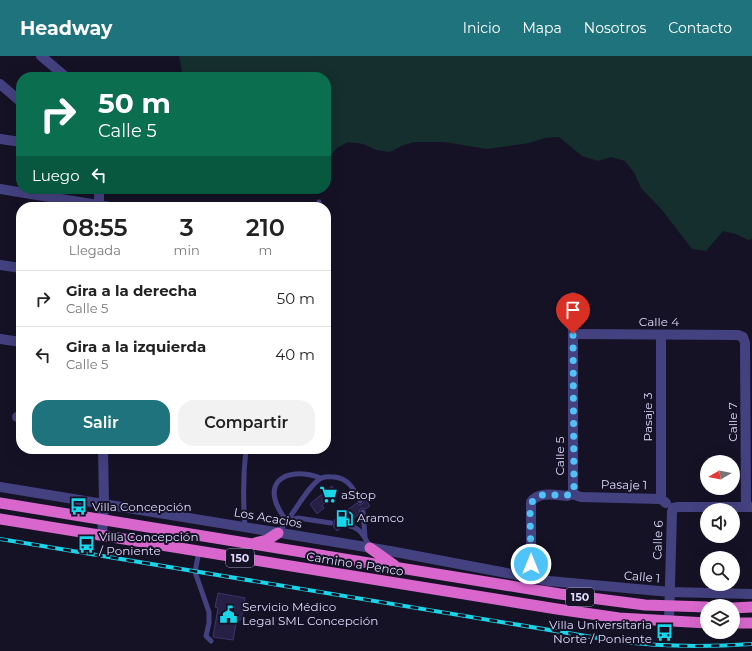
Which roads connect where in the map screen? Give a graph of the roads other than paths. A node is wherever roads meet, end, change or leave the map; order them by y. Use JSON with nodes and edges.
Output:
{"nodes":[{"id":1,"x":43,"y":56,"type":"edge"},
{"id":2,"x":61,"y":72,"type":"edge"},
{"id":3,"x":0,"y":84,"type":"edge"},
{"id":4,"x":16,"y":98,"type":"edge"},
{"id":5,"x":0,"y":139,"type":"edge"},
{"id":6,"x":16,"y":141,"type":"edge"},
{"id":7,"x":0,"y":189,"type":"edge"},
{"id":8,"x":16,"y":192,"type":"edge"},
{"id":9,"x":29,"y":194,"type":"edge"},
{"id":10,"x":76,"y":202,"type":"edge"},
{"id":11,"x":0,"y":265,"type":"edge"},
{"id":12,"x":16,"y":267,"type":"edge"},
{"id":13,"x":573,"y":297,"type":"dead end"},
{"id":14,"x":573,"y":334,"type":"junction"},
{"id":15,"x":661,"y":335,"type":"junction"},
{"id":16,"x":743,"y":337,"type":"joint"},
{"id":17,"x":0,"y":338,"type":"edge"},
{"id":18,"x":16,"y":341,"type":"edge"},
{"id":19,"x":749,"y":384,"type":"edge"},
{"id":20,"x":103,"y":454,"type":"edge"},
{"id":21,"x":246,"y":454,"type":"edge"},
{"id":22,"x":321,"y":478,"type":"junction"},
{"id":23,"x":0,"y":487,"type":"edge"},
{"id":24,"x":572,"y":494,"type":"junction"},
{"id":25,"x":661,"y":499,"type":"junction"},
{"id":26,"x":360,"y":501,"type":"dead end"},
{"id":27,"x":0,"y":503,"type":"edge"},
{"id":28,"x":104,"y":504,"type":"junction"},
{"id":29,"x":749,"y":507,"type":"edge"},
{"id":30,"x":673,"y":508,"type":"junction"},
{"id":31,"x":363,"y":512,"type":"dead end"},
{"id":32,"x":0,"y":518,"type":"edge"},
{"id":33,"x":103,"y":520,"type":"junction"},
{"id":34,"x":287,"y":522,"type":"junction"},
{"id":35,"x":331,"y":523,"type":"dead end"},
{"id":36,"x":345,"y":525,"type":"dead end"},
{"id":37,"x":245,"y":527,"type":"junction"},
{"id":38,"x":278,"y":533,"type":"junction"},
{"id":39,"x":102,"y":535,"type":"junction"},
{"id":40,"x":248,"y":543,"type":"junction"},
{"id":41,"x":368,"y":543,"type":"junction"},
{"id":42,"x":199,"y":552,"type":"junction"},
{"id":43,"x":399,"y":568,"type":"junction"},
{"id":44,"x":531,"y":578,"type":"junction"},
{"id":45,"x":670,"y":592,"type":"junction"},
{"id":46,"x":752,"y":594,"type":"edge"},
{"id":47,"x":669,"y":606,"type":"junction"},
{"id":48,"x":700,"y":607,"type":"edge"},
{"id":49,"x":752,"y":607,"type":"edge"},
{"id":50,"x":740,"y":608,"type":"edge"},
{"id":51,"x":669,"y":621,"type":"junction"},
{"id":52,"x":700,"y":623,"type":"edge"},
{"id":53,"x":740,"y":623,"type":"edge"},
{"id":54,"x":752,"y":623,"type":"edge"},
{"id":55,"x":211,"y":641,"type":"dead end"}],
"edges":[{"from":1,"to":2,"type":"street"},
{"from":3,"to":4,"type":"street"},
{"from":5,"to":6,"type":"street"},
{"from":7,"to":8,"type":"street"},
{"from":9,"to":10,"type":"street"},
{"from":11,"to":12,"type":"street"},
{"from":13,"to":14,"type":"street","name":"Calle 5"},
{"from":14,"to":15,"type":"street","name":"Calle 4"},
{"from":14,"to":24,"type":"street","name":"Calle 5"},
{"from":15,"to":16,"type":"street","name":"Calle 4"},
{"from":15,"to":25,"type":"street","name":"Pasaje 3"},
{"from":16,"to":19,"type":"street","name":"Calle 7"},
{"from":17,"to":18,"type":"street"},
{"from":19,"to":29,"type":"street","name":"Calle 7"},
{"from":20,"to":28,"type":"street"},
{"from":21,"to":37,"type":"lane"},
{"from":22,"to":26,"type":"lane"},
{"from":22,"to":34,"type":"lane"},
{"from":22,"to":34,"type":"lane"},
{"from":23,"to":28,"type":"street","name":"Los Acacios"},
{"from":24,"to":25,"type":"street","name":"Pasaje 1"},
{"from":24,"to":44,"type":"street"},
{"from":25,"to":30,"type":"street","name":"Pasaje 1"},
{"from":27,"to":33,"type":"highway","name":"Camino a Penco","number":"150"},
{"from":28,"to":33,"type":"street"},
{"from":28,"to":37,"type":"street","name":"Los Acacios"},
{"from":29,"to":30,"type":"street"},
{"from":30,"to":45,"type":"street","name":"Calle 6"},
{"from":31,"to":41,"type":"lane"},
{"from":32,"to":39,"type":"highway","name":"Camino a Penco","number":"150"},
{"from":33,"to":39,"type":"street"},
{"from":33,"to":40,"type":"highway","name":"Camino a Penco","number":"150"},
{"from":34,"to":35,"type":"lane"},
{"from":34,"to":38,"type":"lane"},
{"from":36,"to":41,"type":"lane"},
{"from":37,"to":38,"type":"street","name":"Los Acacios"},
{"from":38,"to":40,"type":"highway"},
{"from":38,"to":41,"type":"street","name":"Los Acacios"},
{"from":39,"to":42,"type":"highway","name":"Camino a Penco","number":"150"},
{"from":40,"to":43,"type":"highway","name":"Camino a Penco","number":"150"},
{"from":41,"to":43,"type":"highway"},
{"from":41,"to":44,"type":"street","name":"Los Acacios"},
{"from":42,"to":51,"type":"highway","name":"Camino a Penco","number":"150"},
{"from":42,"to":55,"type":"lane"},
{"from":43,"to":47,"type":"highway","name":"Camino a Penco","number":"150"},
{"from":44,"to":45,"type":"street","name":"Calle 1"},
{"from":45,"to":46,"type":"street","name":"Calle 1"},
{"from":45,"to":47,"type":"street","name":"Calle 6"},
{"from":47,"to":48,"type":"highway","name":"Camino a Penco","number":"150"},
{"from":47,"to":51,"type":"street","name":"Calle 6"},
{"from":49,"to":50,"type":"highway"},
{"from":51,"to":52,"type":"highway","name":"Camino a Penco","number":"150"},
{"from":53,"to":54,"type":"highway"}]}
